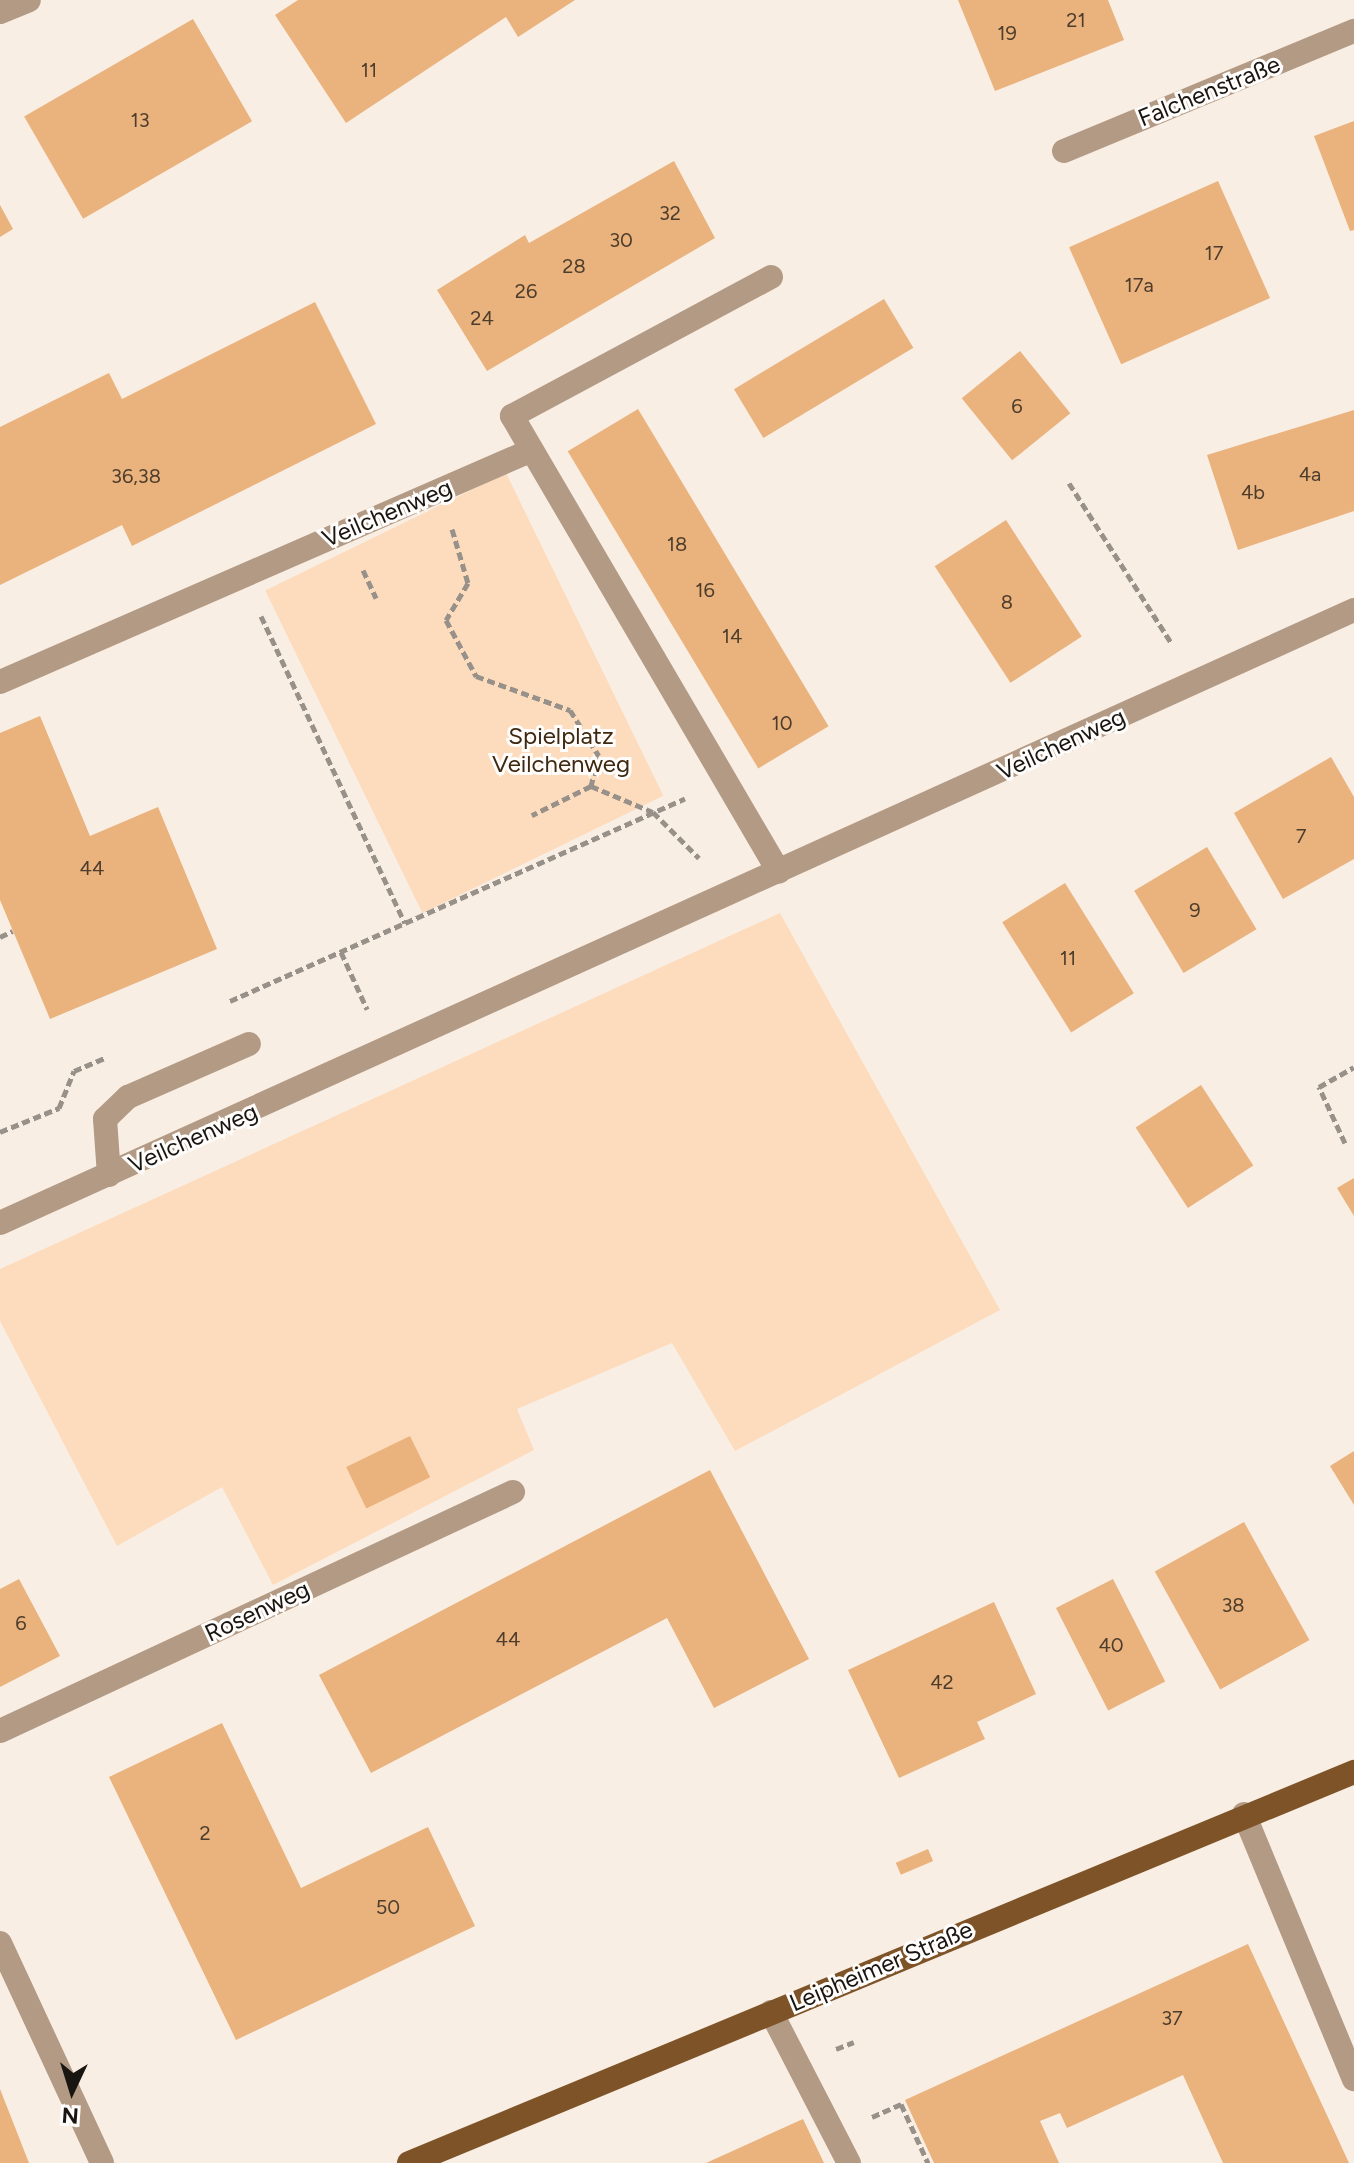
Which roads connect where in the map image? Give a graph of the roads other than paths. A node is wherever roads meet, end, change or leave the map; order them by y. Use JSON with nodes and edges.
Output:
{"nodes":[{"id":1,"x":29,"y":0,"type":"edge"},
{"id":2,"x":0,"y":12,"type":"edge"},
{"id":3,"x":1354,"y":31,"type":"edge"},
{"id":4,"x":1064,"y":151,"type":"dead end"},
{"id":5,"x":771,"y":277,"type":"dead end"},
{"id":6,"x":532,"y":450,"type":"junction"},
{"id":7,"x":1351,"y":619,"type":"edge"},
{"id":8,"x":0,"y":682,"type":"edge"},
{"id":9,"x":779,"y":872,"type":"junction"},
{"id":10,"x":249,"y":1044,"type":"dead end"},
{"id":11,"x":109,"y":1175,"type":"junction"},
{"id":12,"x":0,"y":1223,"type":"edge"},
{"id":13,"x":513,"y":1492,"type":"dead end"},
{"id":14,"x":0,"y":1731,"type":"edge"},
{"id":15,"x":1354,"y":1772,"type":"edge"},
{"id":16,"x":1244,"y":1814,"type":"junction"},
{"id":17,"x":0,"y":1943,"type":"edge"},
{"id":18,"x":771,"y":2012,"type":"junction"},
{"id":19,"x":1354,"y":2079,"type":"edge"},
{"id":20,"x":102,"y":2163,"type":"edge"},
{"id":21,"x":409,"y":2163,"type":"edge"},
{"id":22,"x":849,"y":2163,"type":"edge"}],
"edges":[{"from":1,"to":2,"type":"street"},
{"from":3,"to":4,"type":"street","name":"Falchenstraße"},
{"from":5,"to":6,"type":"street"},
{"from":6,"to":8,"type":"street","name":"Veilchenweg"},
{"from":6,"to":9,"type":"street"},
{"from":7,"to":9,"type":"street","name":"Veilchenweg"},
{"from":9,"to":11,"type":"street","name":"Veilchenweg"},
{"from":10,"to":11,"type":"street"},
{"from":11,"to":12,"type":"street","name":"Veilchenweg"},
{"from":13,"to":14,"type":"street","name":"Rosenweg"},
{"from":15,"to":16,"type":"main road","name":"Leipheimer Straße"},
{"from":16,"to":18,"type":"main road","name":"Leipheimer Straße"},
{"from":16,"to":19,"type":"street"},
{"from":17,"to":20,"type":"street"},
{"from":18,"to":21,"type":"main road","name":"Leipheimer Straße"},
{"from":18,"to":22,"type":"street"}]}
